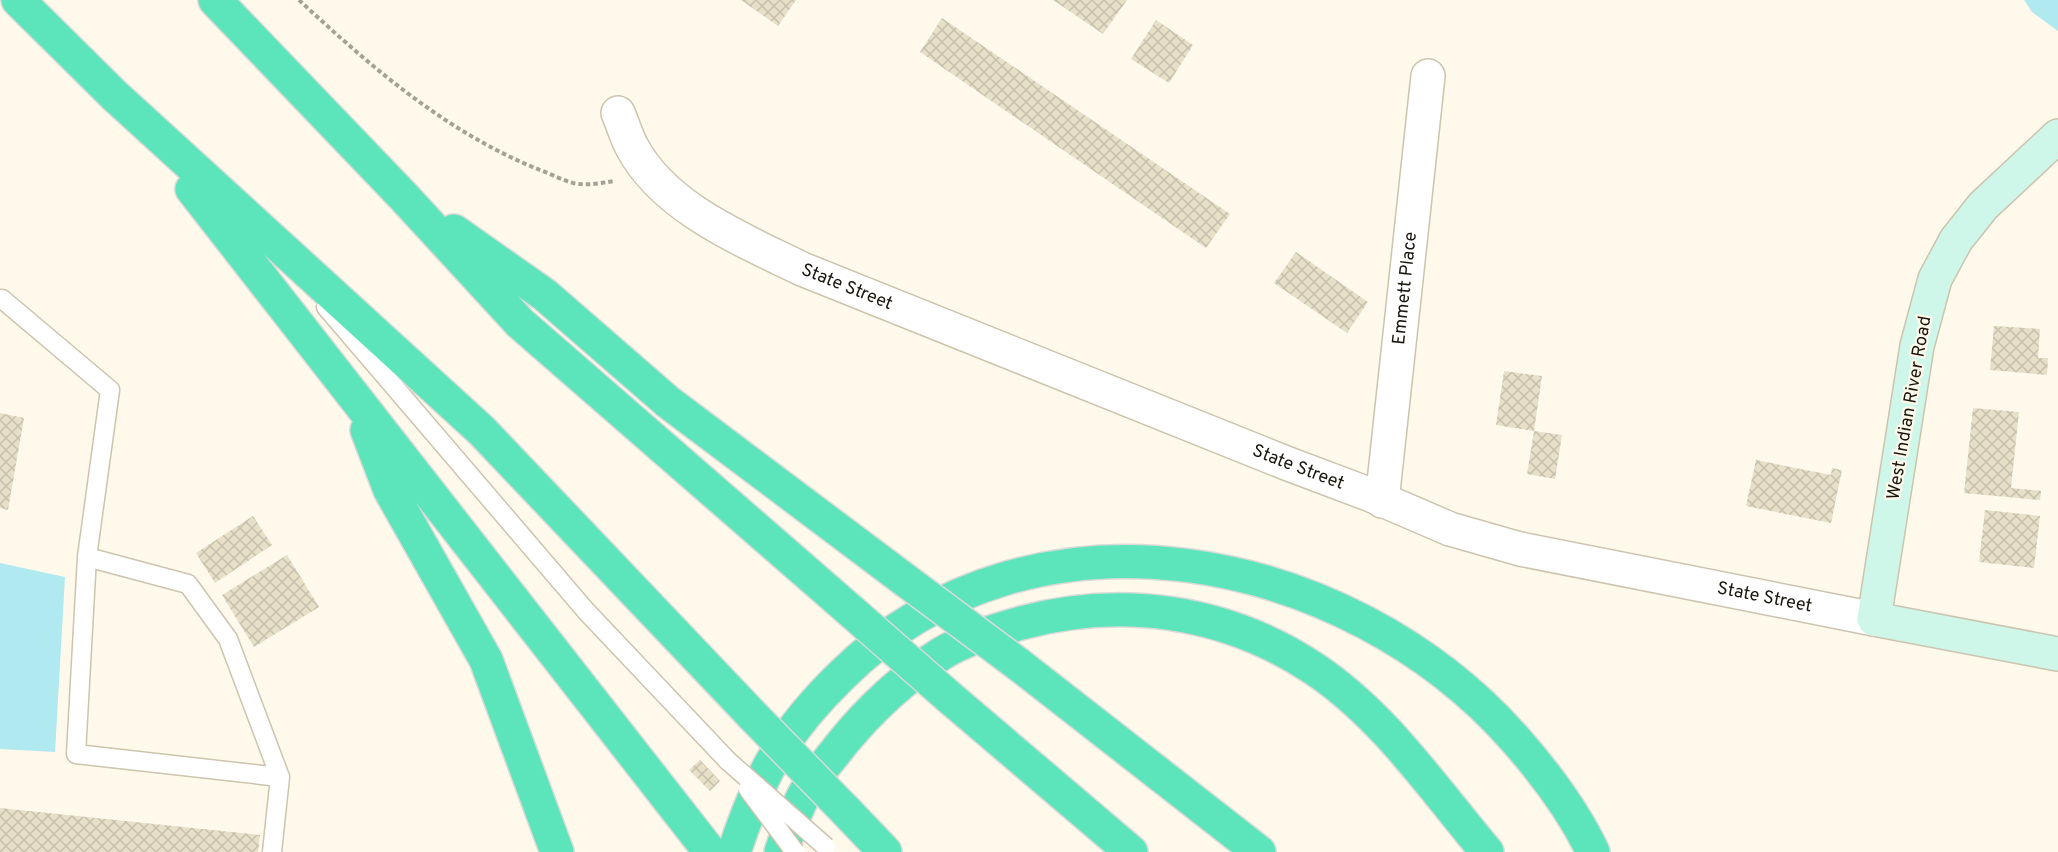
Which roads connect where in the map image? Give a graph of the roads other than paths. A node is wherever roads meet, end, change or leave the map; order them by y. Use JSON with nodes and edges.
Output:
{"nodes":[{"id":1,"x":18,"y":0,"type":"edge"},
{"id":2,"x":215,"y":0,"type":"edge"},
{"id":3,"x":1428,"y":76,"type":"dead end"},
{"id":4,"x":114,"y":95,"type":"junction"},
{"id":5,"x":618,"y":113,"type":"dead end"},
{"id":6,"x":2058,"y":136,"type":"edge"},
{"id":7,"x":404,"y":197,"type":"junction"},
{"id":8,"x":259,"y":228,"type":"junction"},
{"id":9,"x":2,"y":299,"type":"dead end"},
{"id":10,"x":354,"y":395,"type":"junction"},
{"id":11,"x":1382,"y":501,"type":"junction"},
{"id":12,"x":87,"y":557,"type":"junction"},
{"id":13,"x":1874,"y":619,"type":"junction"},
{"id":14,"x":2058,"y":654,"type":"edge"},
{"id":15,"x":728,"y":761,"type":"junction"},
{"id":16,"x":280,"y":777,"type":"junction"},
{"id":17,"x":704,"y":844,"type":"edge"},
{"id":18,"x":829,"y":849,"type":"edge"},
{"id":19,"x":272,"y":852,"type":"edge"},
{"id":20,"x":557,"y":852,"type":"edge"},
{"id":21,"x":734,"y":852,"type":"edge"},
{"id":22,"x":781,"y":852,"type":"edge"},
{"id":23,"x":795,"y":852,"type":"edge"},
{"id":24,"x":885,"y":852,"type":"edge"},
{"id":25,"x":1131,"y":852,"type":"edge"},
{"id":26,"x":1259,"y":852,"type":"edge"},
{"id":27,"x":1487,"y":852,"type":"edge"},
{"id":28,"x":1593,"y":852,"type":"edge"}],
"edges":[{"from":1,"to":4,"type":"highway"},
{"from":2,"to":7,"type":"highway"},
{"from":3,"to":11,"type":"street","name":"Emmett Place"},
{"from":4,"to":8,"type":"highway"},
{"from":4,"to":10,"type":"highway"},
{"from":5,"to":11,"type":"street","name":"State Street"},
{"from":6,"to":13,"type":"street","name":"West Indian River Road"},
{"from":7,"to":25,"type":"highway","bridge":true},
{"from":7,"to":26,"type":"highway","bridge":true},
{"from":8,"to":15,"type":"lane"},
{"from":8,"to":24,"type":"highway","bridge":true},
{"from":9,"to":12,"type":"lane"},
{"from":10,"to":17,"type":"highway"},
{"from":10,"to":20,"type":"highway"},
{"from":11,"to":13,"type":"street","name":"State Street"},
{"from":12,"to":16,"type":"lane"},
{"from":12,"to":16,"type":"lane"},
{"from":13,"to":14,"type":"street","name":"State Street"},
{"from":15,"to":18,"type":"lane","bridge":true},
{"from":15,"to":23,"type":"lane","bridge":true},
{"from":16,"to":19,"type":"lane"},
{"from":21,"to":28,"type":"highway"},
{"from":22,"to":27,"type":"highway"}]}
